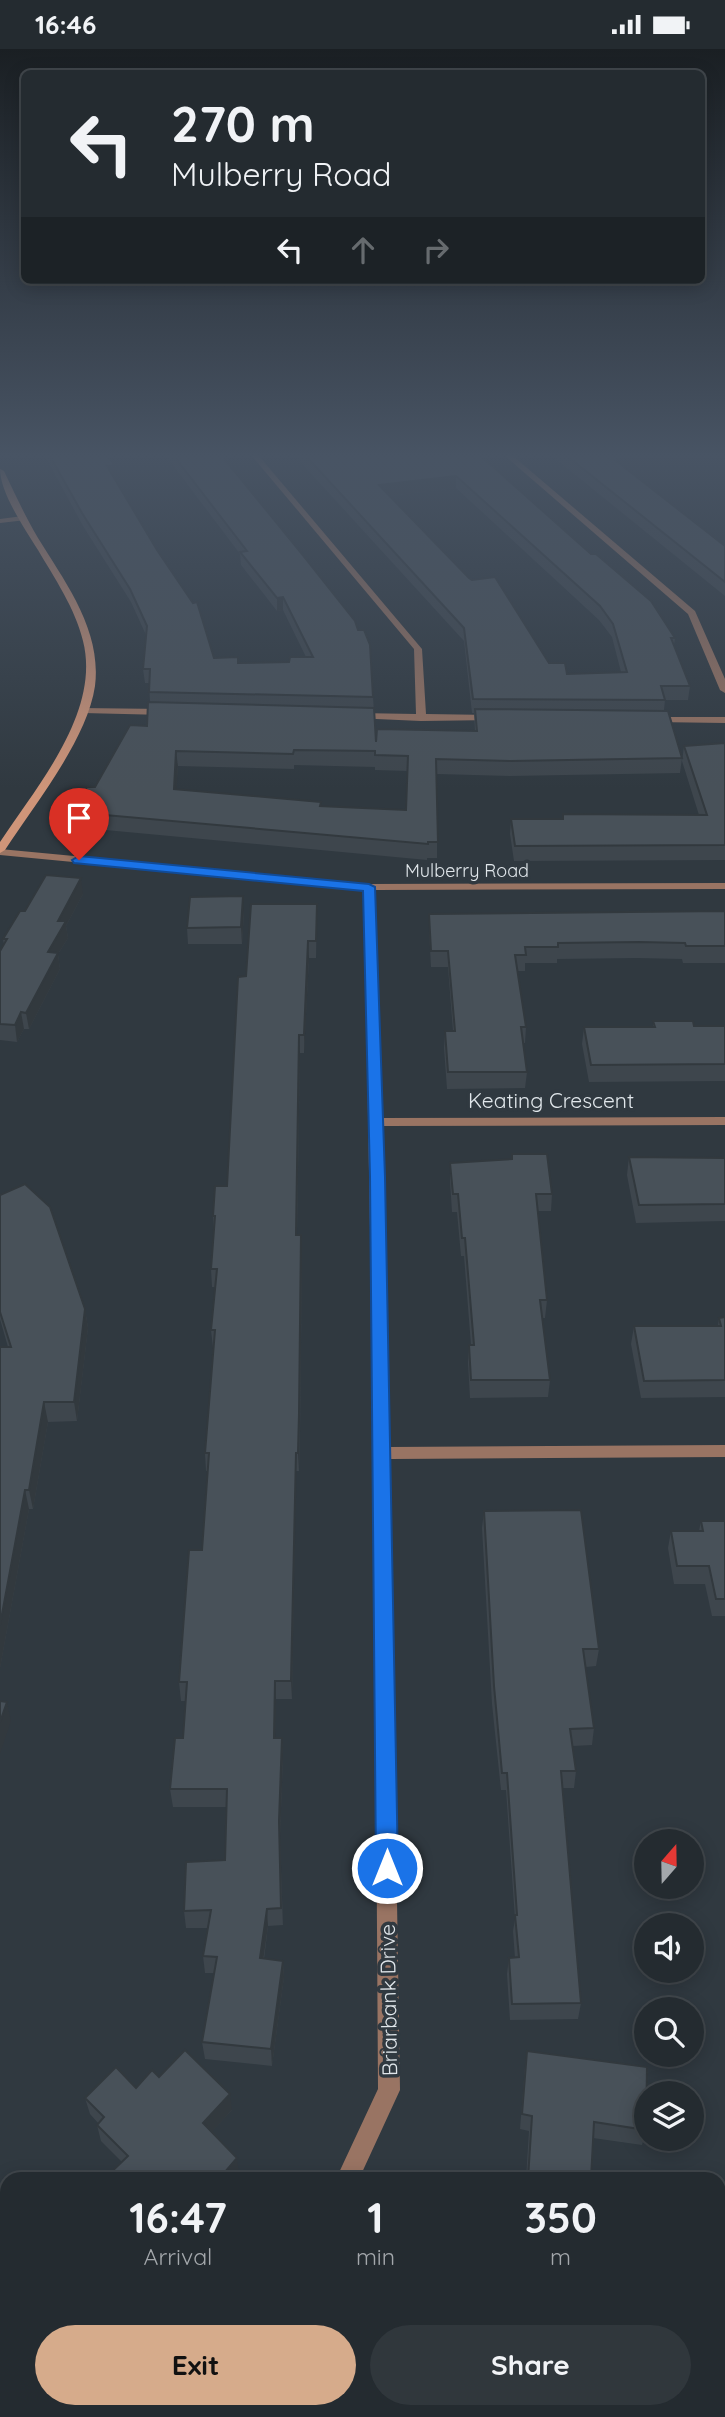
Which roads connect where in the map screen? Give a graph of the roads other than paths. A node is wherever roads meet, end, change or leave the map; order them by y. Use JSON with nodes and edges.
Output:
{"nodes":[{"id":1,"x":50,"y":567,"type":"edge"},
{"id":2,"x":348,"y":567,"type":"edge"},
{"id":3,"x":638,"y":567,"type":"edge"},
{"id":4,"x":725,"y":690,"type":"edge"},
{"id":5,"x":83,"y":710,"type":"junction"},
{"id":6,"x":177,"y":712,"type":"edge"},
{"id":7,"x":340,"y":716,"type":"edge"},
{"id":8,"x":421,"y":718,"type":"junction"},
{"id":9,"x":504,"y":719,"type":"edge"},
{"id":10,"x":642,"y":719,"type":"edge"},
{"id":11,"x":725,"y":720,"type":"edge"},
{"id":12,"x":0,"y":851,"type":"edge"},
{"id":13,"x":725,"y":886,"type":"edge"},
{"id":14,"x":369,"y":887,"type":"junction"},
{"id":15,"x":725,"y":1121,"type":"edge"},
{"id":16,"x":377,"y":1122,"type":"junction"},
{"id":17,"x":725,"y":1451,"type":"edge"},
{"id":18,"x":383,"y":1453,"type":"junction"},
{"id":19,"x":350,"y":2172,"type":"edge"}],
"edges":[{"from":1,"to":5,"type":"street"},
{"from":2,"to":8,"type":"street"},
{"from":3,"to":4,"type":"street"},
{"from":5,"to":6,"type":"street"},
{"from":5,"to":12,"type":"street"},
{"from":7,"to":8,"type":"street"},
{"from":8,"to":9,"type":"street"},
{"from":10,"to":11,"type":"street"},
{"from":12,"to":14,"type":"street","name":"Mulberry Road"},
{"from":13,"to":14,"type":"street","name":"Mulberry Road"},
{"from":14,"to":16,"type":"street","name":"Briarbank Drive"},
{"from":15,"to":16,"type":"street","name":"Keating Crescent"},
{"from":16,"to":18,"type":"street","name":"Briarbank Drive"},
{"from":17,"to":18,"type":"street"},
{"from":18,"to":19,"type":"street","name":"Briarbank Drive"}]}
